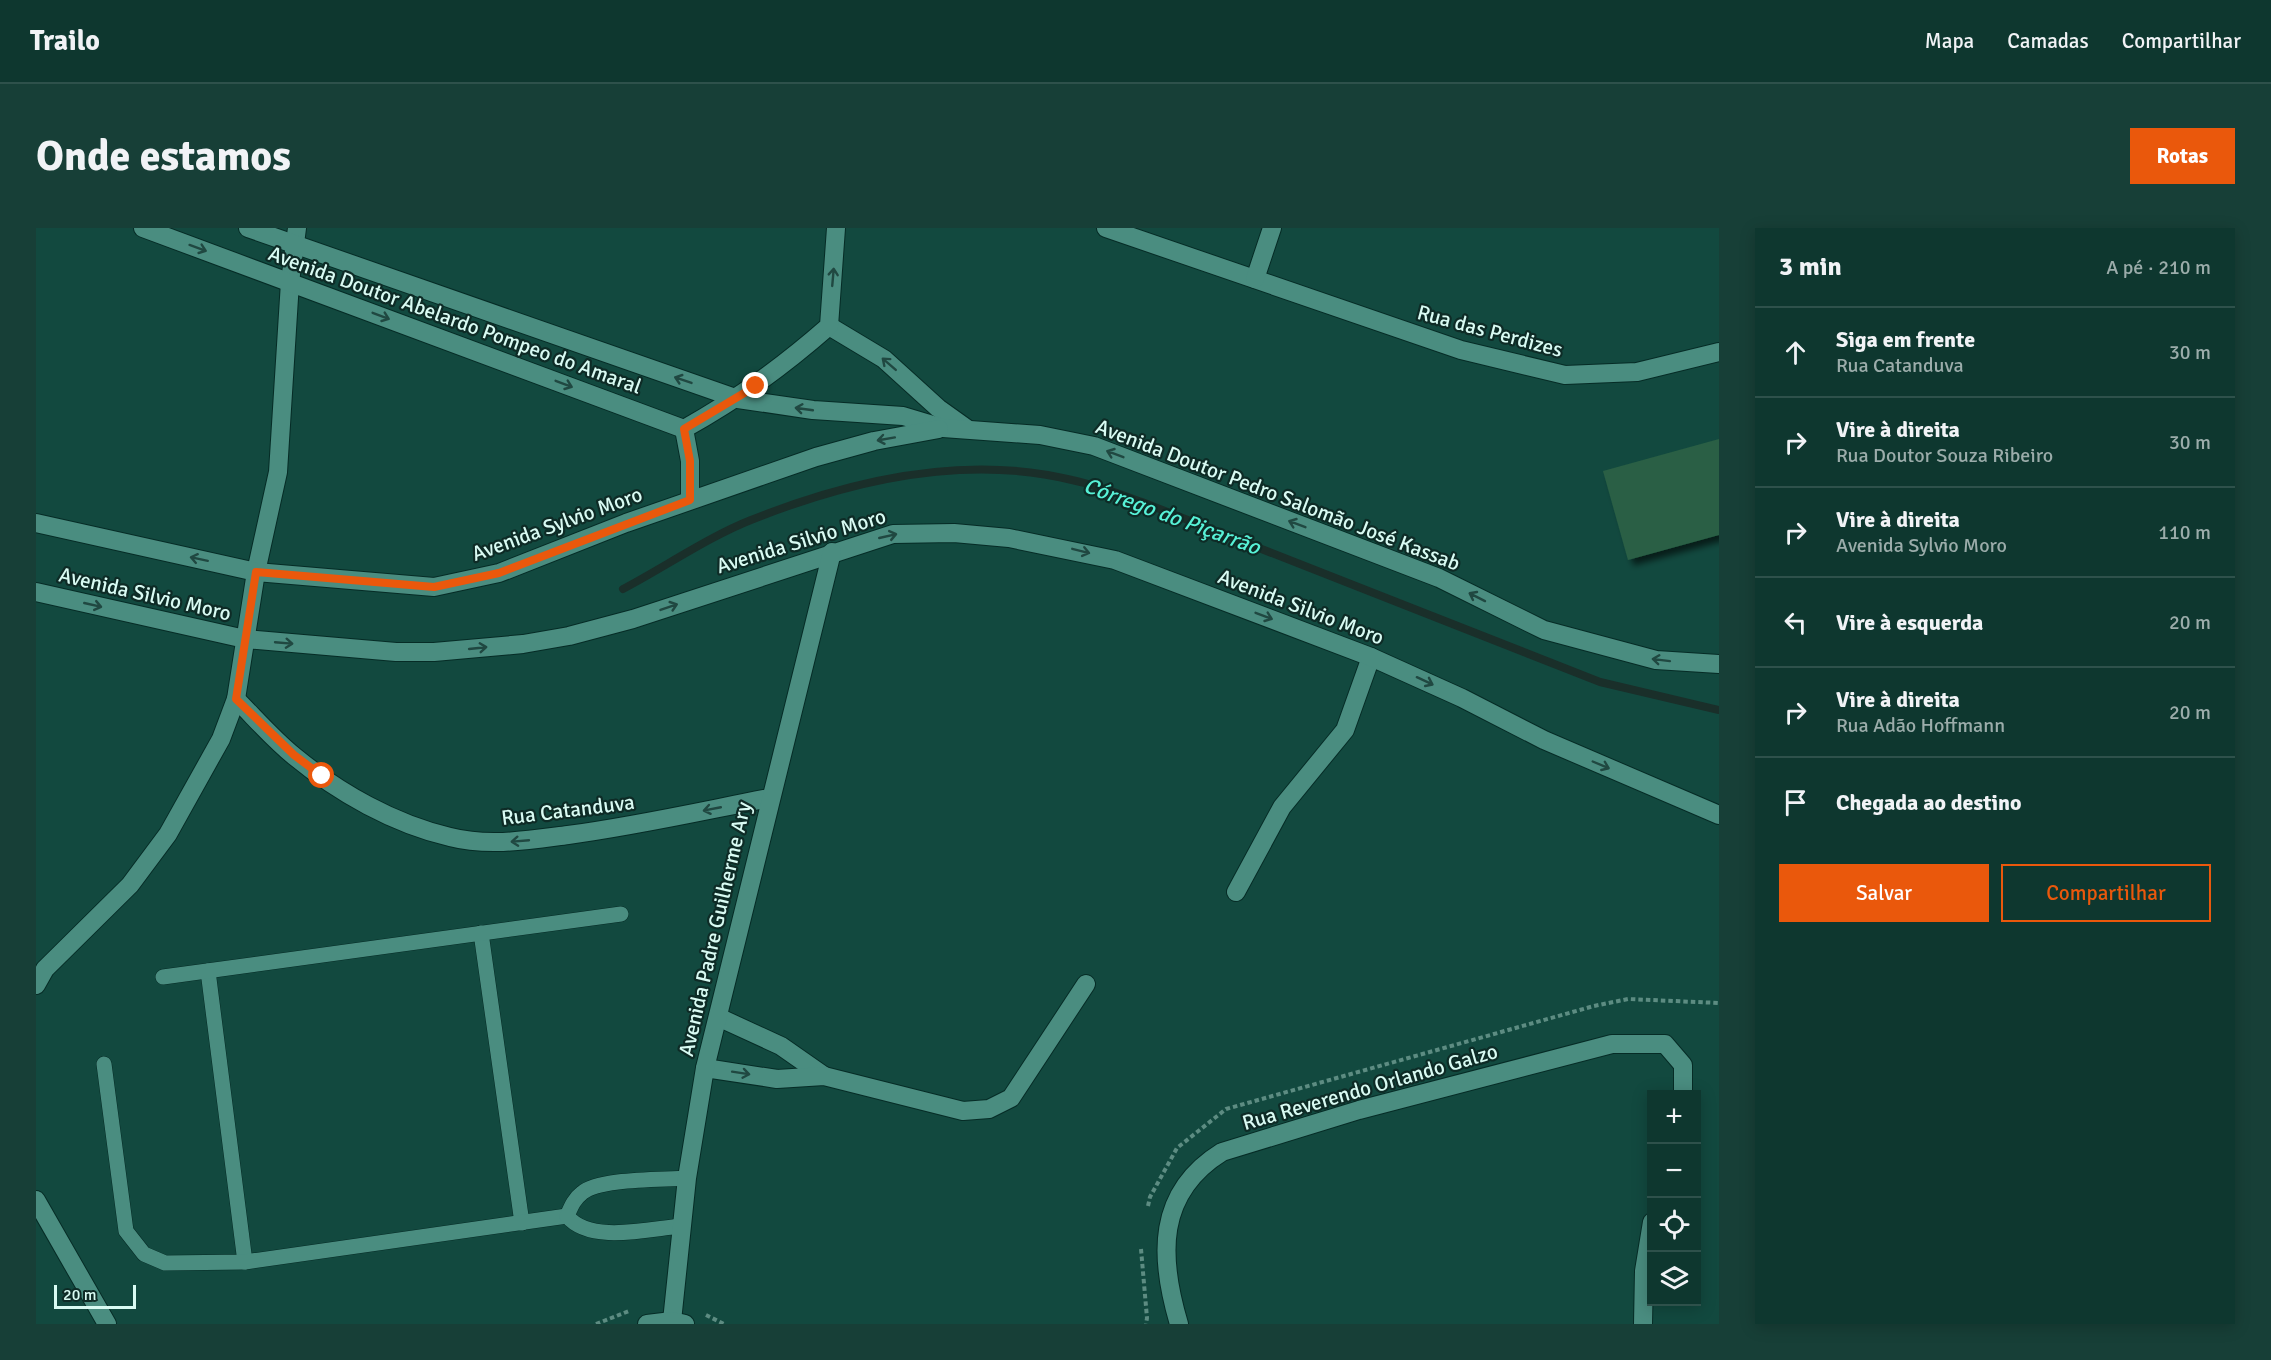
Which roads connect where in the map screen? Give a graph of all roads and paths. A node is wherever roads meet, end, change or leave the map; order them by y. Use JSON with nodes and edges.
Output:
{"nodes":[{"id":1,"x":143,"y":228,"type":"edge"},
{"id":2,"x":248,"y":228,"type":"edge"},
{"id":3,"x":836,"y":228,"type":"edge"},
{"id":4,"x":1106,"y":228,"type":"edge"},
{"id":5,"x":1272,"y":228,"type":"edge"},
{"id":6,"x":296,"y":237,"type":"edge"},
{"id":7,"x":1255,"y":279,"type":"junction"},
{"id":8,"x":290,"y":282,"type":"junction"},
{"id":9,"x":829,"y":327,"type":"junction"},
{"id":10,"x":1719,"y":352,"type":"edge"},
{"id":11,"x":738,"y":399,"type":"junction"},
{"id":12,"x":943,"y":428,"type":"junction"},
{"id":13,"x":966,"y":428,"type":"junction"},
{"id":14,"x":684,"y":429,"type":"junction"},
{"id":15,"x":690,"y":500,"type":"junction"},
{"id":16,"x":36,"y":523,"type":"edge"},
{"id":17,"x":832,"y":552,"type":"junction"},
{"id":18,"x":256,"y":572,"type":"junction"},
{"id":19,"x":36,"y":592,"type":"edge"},
{"id":20,"x":245,"y":639,"type":"junction"},
{"id":21,"x":1371,"y":657,"type":"junction"},
{"id":22,"x":1719,"y":664,"type":"edge"},
{"id":23,"x":236,"y":699,"type":"junction"},
{"id":24,"x":769,"y":798,"type":"junction"},
{"id":25,"x":1719,"y":815,"type":"edge"},
{"id":26,"x":1236,"y":892,"type":"dead end"},
{"id":27,"x":621,"y":914,"type":"dead end"},
{"id":28,"x":481,"y":933,"type":"junction"},
{"id":29,"x":208,"y":971,"type":"junction"},
{"id":30,"x":163,"y":977,"type":"dead end"},
{"id":31,"x":1086,"y":984,"type":"dead end"},
{"id":32,"x":36,"y":985,"type":"edge"},
{"id":33,"x":718,"y":1017,"type":"junction"},
{"id":34,"x":104,"y":1064,"type":"dead end"},
{"id":35,"x":705,"y":1068,"type":"junction"},
{"id":36,"x":824,"y":1076,"type":"junction"},
{"id":37,"x":1683,"y":1090,"type":"edge"},
{"id":38,"x":687,"y":1178,"type":"junction"},
{"id":39,"x":36,"y":1200,"type":"edge"},
{"id":40,"x":567,"y":1216,"type":"junction"},
{"id":41,"x":522,"y":1222,"type":"junction"},
{"id":42,"x":681,"y":1226,"type":"junction"},
{"id":43,"x":1647,"y":1252,"type":"edge"},
{"id":44,"x":245,"y":1262,"type":"junction"},
{"id":45,"x":1147,"y":1318,"type":"dead end"},
{"id":46,"x":678,"y":1323,"type":"edge"},
{"id":47,"x":107,"y":1324,"type":"edge"},
{"id":48,"x":647,"y":1324,"type":"edge"},
{"id":49,"x":1146,"y":1324,"type":"edge"},
{"id":50,"x":1179,"y":1324,"type":"edge"},
{"id":51,"x":1643,"y":1324,"type":"edge"}],
"edges":[{"from":1,"to":8,"type":"street","name":"Avenida Doutor Abelardo Pompeo do Amaral","one_way":true},
{"from":2,"to":6,"type":"street","name":"Avenida Doutor Abelardo Pompeo do Amaral"},
{"from":9,"to":3,"type":"street","one_way":true},
{"from":4,"to":7,"type":"street","name":"Rua das Perdizes"},
{"from":5,"to":7,"type":"street"},
{"from":6,"to":8,"type":"street"},
{"from":11,"to":6,"type":"street","name":"Avenida Doutor Abelardo Pompeo do Amaral","one_way":true},
{"from":7,"to":10,"type":"street","name":"Rua das Perdizes"},
{"from":8,"to":14,"type":"street","name":"Avenida Doutor Abelardo Pompeo do Amaral","one_way":true},
{"from":8,"to":18,"type":"street"},
{"from":9,"to":11,"type":"street"},
{"from":13,"to":9,"type":"street","one_way":true},
{"from":12,"to":11,"type":"street","name":"Avenida Doutor Pedro Salomão José Kassab","one_way":true},
{"from":11,"to":14,"type":"street"},
{"from":12,"to":13,"type":"street","name":"Avenida Doutor Pedro Salomão José Kassab"},
{"from":12,"to":15,"type":"street","name":"Avenida Sylvio Moro","one_way":true},
{"from":22,"to":13,"type":"street","name":"Avenida Doutor Pedro Salomão José Kassab","one_way":true},
{"from":14,"to":15,"type":"street"},
{"from":15,"to":18,"type":"street","name":"Avenida Sylvio Moro"},
{"from":18,"to":16,"type":"street","name":"Avenida Sylvio Moro","one_way":true},
{"from":20,"to":17,"type":"street","name":"Avenida Silvio Moro","one_way":true},
{"from":17,"to":21,"type":"street","name":"Avenida Silvio Moro","one_way":true},
{"from":17,"to":24,"type":"street","name":"Avenida Padre Guilherme Ary"},
{"from":18,"to":20,"type":"street"},
{"from":19,"to":20,"type":"street","name":"Avenida Silvio Moro","one_way":true},
{"from":20,"to":23,"type":"street"},
{"from":21,"to":25,"type":"street","name":"Avenida Silvio Moro","one_way":true},
{"from":21,"to":26,"type":"street"},
{"from":24,"to":23,"type":"street","name":"Rua Catanduva","one_way":true},
{"from":23,"to":32,"type":"street"},
{"from":24,"to":33,"type":"street","name":"Avenida Padre Guilherme Ary"},
{"from":27,"to":28,"type":"lane"},
{"from":28,"to":29,"type":"lane"},
{"from":28,"to":41,"type":"lane"},
{"from":29,"to":30,"type":"lane"},
{"from":29,"to":44,"type":"lane"},
{"from":31,"to":36,"type":"street"},
{"from":33,"to":35,"type":"street","name":"Avenida Padre Guilherme Ary"},
{"from":33,"to":36,"type":"street"},
{"from":34,"to":44,"type":"lane"},
{"from":35,"to":36,"type":"street","one_way":true},
{"from":35,"to":38,"type":"street","name":"Avenida Padre Guilherme Ary"},
{"from":37,"to":50,"type":"street","name":"Rua Reverendo Orlando Galzo"},
{"from":38,"to":40,"type":"lane"},
{"from":38,"to":42,"type":"street","name":"Avenida Padre Guilherme Ary"},
{"from":39,"to":47,"type":"street"},
{"from":40,"to":41,"type":"lane"},
{"from":40,"to":42,"type":"lane"},
{"from":41,"to":44,"type":"lane"},
{"from":42,"to":46,"type":"street","name":"Avenida Padre Guilherme Ary"},
{"from":43,"to":51,"type":"street"},
{"from":45,"to":49,"type":"path"},
{"from":46,"to":48,"type":"street"}]}
